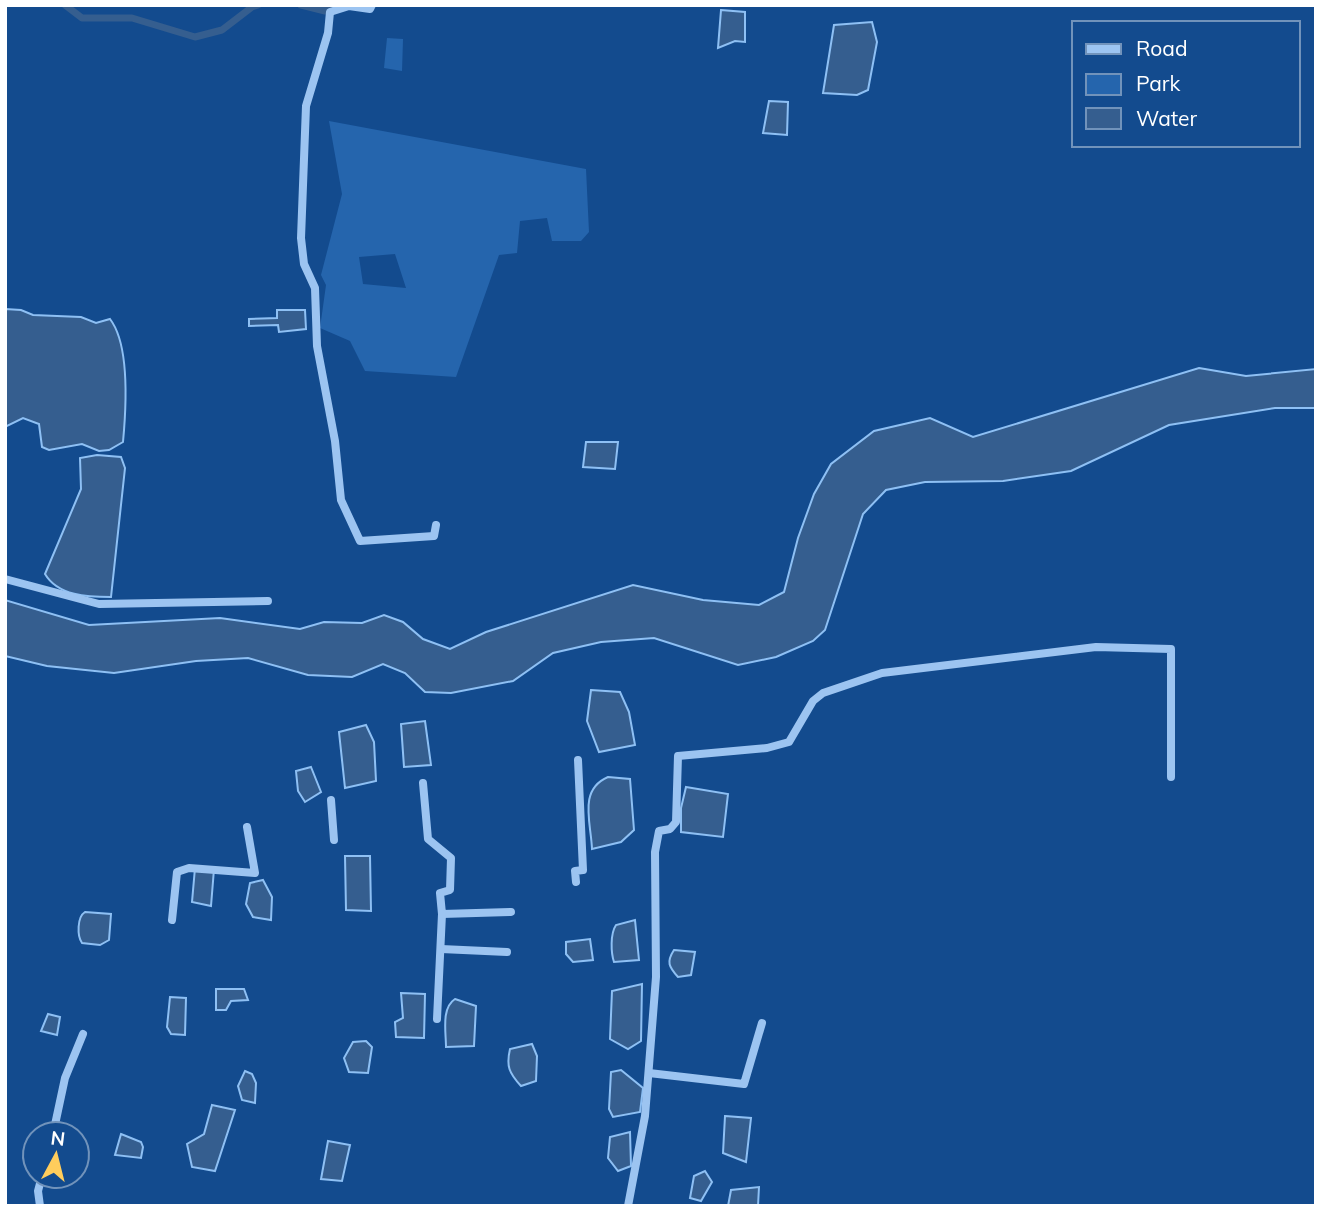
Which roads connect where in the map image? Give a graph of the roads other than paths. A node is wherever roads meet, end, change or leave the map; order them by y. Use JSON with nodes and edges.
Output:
{"nodes":[{"id":1,"x":372,"y":5,"type":"edge"},
{"id":2,"x":436,"y":525,"type":"dead end"},
{"id":3,"x":5,"y":579,"type":"edge"},
{"id":4,"x":268,"y":601,"type":"dead end"},
{"id":5,"x":578,"y":760,"type":"dead end"},
{"id":6,"x":1171,"y":777,"type":"dead end"},
{"id":7,"x":423,"y":783,"type":"dead end"},
{"id":8,"x":331,"y":800,"type":"dead end"},
{"id":9,"x":247,"y":827,"type":"dead end"},
{"id":10,"x":334,"y":840,"type":"dead end"},
{"id":11,"x":576,"y":882,"type":"dead end"},
{"id":12,"x":511,"y":912,"type":"dead end"},
{"id":13,"x":442,"y":914,"type":"junction"},
{"id":14,"x":172,"y":920,"type":"dead end"},
{"id":15,"x":440,"y":949,"type":"junction"},
{"id":16,"x":507,"y":952,"type":"dead end"},
{"id":17,"x":437,"y":1018,"type":"dead end"},
{"id":18,"x":762,"y":1023,"type":"dead end"},
{"id":19,"x":83,"y":1034,"type":"dead end"},
{"id":20,"x":649,"y":1073,"type":"junction"},
{"id":21,"x":56,"y":1120,"type":"edge"},
{"id":22,"x":628,"y":1206,"type":"edge"}],
"edges":[{"from":1,"to":2,"type":"street"},
{"from":3,"to":4,"type":"street"},
{"from":5,"to":11,"type":"street"},
{"from":6,"to":20,"type":"street"},
{"from":7,"to":13,"type":"street"},
{"from":8,"to":10,"type":"street"},
{"from":9,"to":14,"type":"street"},
{"from":12,"to":13,"type":"street"},
{"from":13,"to":15,"type":"street"},
{"from":15,"to":16,"type":"street"},
{"from":15,"to":17,"type":"street"},
{"from":18,"to":20,"type":"street"},
{"from":19,"to":21,"type":"street"},
{"from":20,"to":22,"type":"street"}]}
